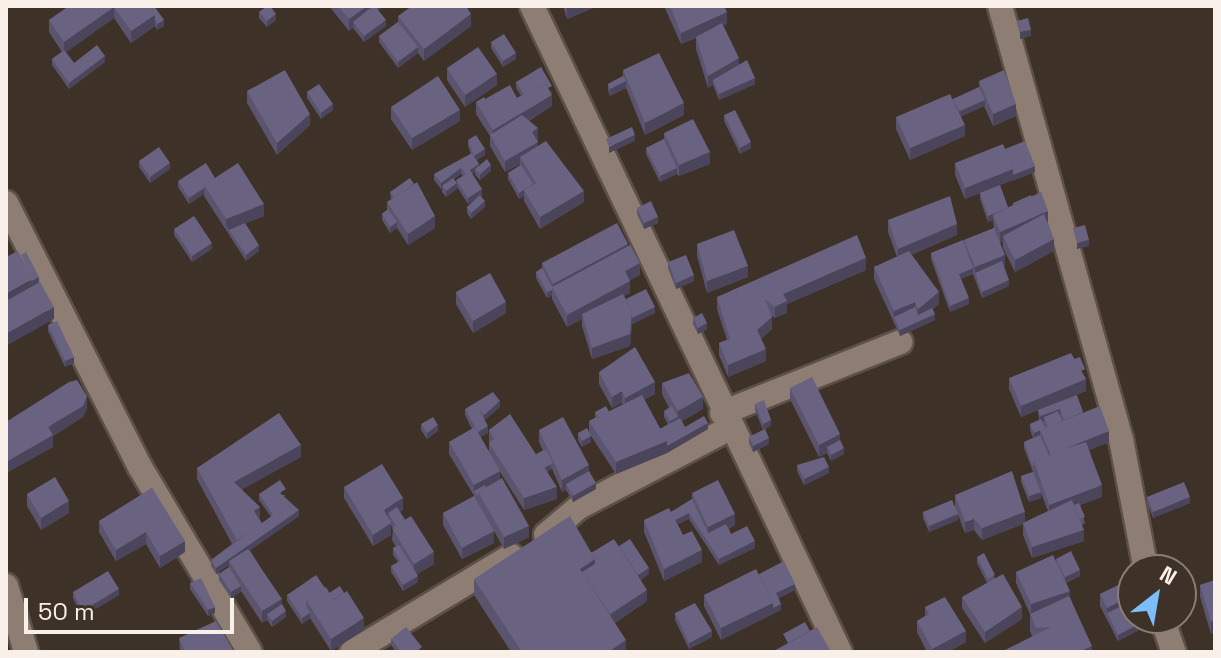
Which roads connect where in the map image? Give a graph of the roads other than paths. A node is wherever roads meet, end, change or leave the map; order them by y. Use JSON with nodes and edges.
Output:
{"nodes":[{"id":1,"x":532,"y":6,"type":"edge"},
{"id":2,"x":1000,"y":6,"type":"edge"},
{"id":3,"x":6,"y":203,"type":"edge"},
{"id":4,"x":900,"y":342,"type":"dead end"},
{"id":5,"x":726,"y":421,"type":"junction"},
{"id":6,"x":1143,"y":554,"type":"edge"},
{"id":7,"x":6,"y":586,"type":"edge"},
{"id":8,"x":26,"y":652,"type":"edge"},
{"id":9,"x":250,"y":652,"type":"edge"},
{"id":10,"x":352,"y":652,"type":"edge"},
{"id":11,"x":840,"y":652,"type":"edge"}],
"edges":[{"from":1,"to":5,"type":"street"},
{"from":2,"to":6,"type":"street"},
{"from":3,"to":9,"type":"street"},
{"from":4,"to":5,"type":"street"},
{"from":5,"to":10,"type":"street"},
{"from":5,"to":11,"type":"street"},
{"from":7,"to":8,"type":"street"}]}
